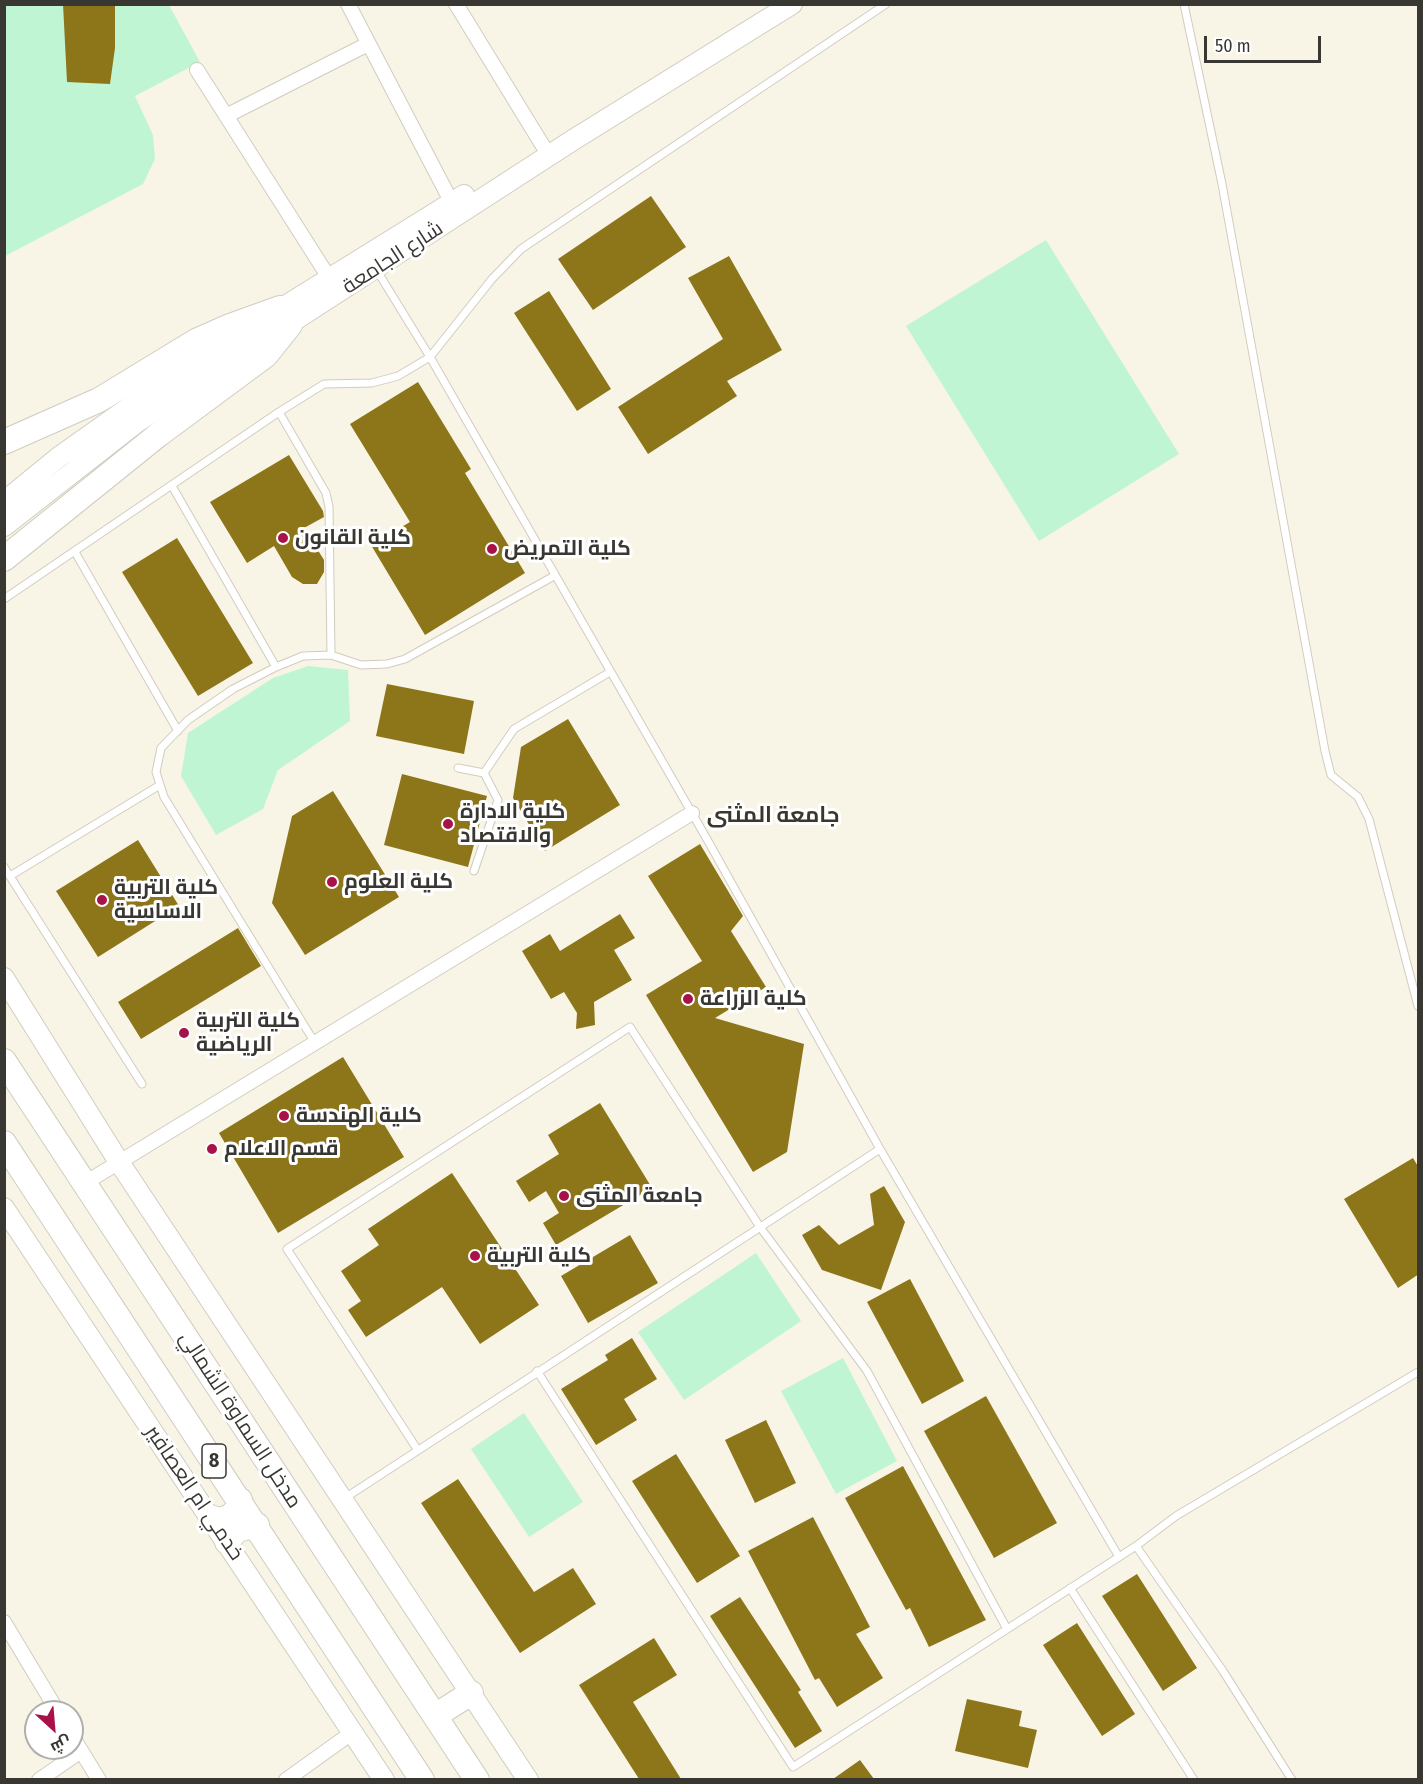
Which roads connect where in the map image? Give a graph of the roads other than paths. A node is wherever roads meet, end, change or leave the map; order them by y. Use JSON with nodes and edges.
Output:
{"nodes":[{"id":1,"x":348,"y":4,"type":"edge"},
{"id":2,"x":456,"y":4,"type":"edge"},
{"id":3,"x":773,"y":4,"type":"edge"},
{"id":4,"x":792,"y":4,"type":"edge"},
{"id":5,"x":886,"y":4,"type":"edge"},
{"id":6,"x":1184,"y":4,"type":"edge"},
{"id":7,"x":368,"y":44,"type":"junction"},
{"id":8,"x":197,"y":70,"type":"dead end"},
{"id":9,"x":226,"y":116,"type":"junction"},
{"id":10,"x":543,"y":146,"type":"junction"},
{"id":11,"x":452,"y":203,"type":"junction"},
{"id":12,"x":371,"y":261,"type":"junction"},
{"id":13,"x":334,"y":286,"type":"junction"},
{"id":14,"x":285,"y":317,"type":"junction"},
{"id":15,"x":430,"y":357,"type":"junction"},
{"id":16,"x":279,"y":412,"type":"junction"},
{"id":17,"x":4,"y":442,"type":"edge"},
{"id":18,"x":172,"y":486,"type":"junction"},
{"id":19,"x":4,"y":502,"type":"edge"},
{"id":20,"x":4,"y":526,"type":"edge"},
{"id":21,"x":75,"y":552,"type":"junction"},
{"id":22,"x":4,"y":559,"type":"edge"},
{"id":23,"x":554,"y":576,"type":"junction"},
{"id":24,"x":4,"y":599,"type":"edge"},
{"id":25,"x":331,"y":655,"type":"junction"},
{"id":26,"x":276,"y":667,"type":"junction"},
{"id":27,"x":610,"y":672,"type":"junction"},
{"id":28,"x":178,"y":731,"type":"junction"},
{"id":29,"x":458,"y":768,"type":"dead end"},
{"id":30,"x":484,"y":773,"type":"junction"},
{"id":31,"x":160,"y":786,"type":"junction"},
{"id":32,"x":692,"y":813,"type":"junction"},
{"id":33,"x":4,"y":867,"type":"edge"},
{"id":34,"x":474,"y":871,"type":"dead end"},
{"id":35,"x":10,"y":876,"type":"junction"},
{"id":36,"x":4,"y":978,"type":"edge"},
{"id":37,"x":1419,"y":1006,"type":"edge"},
{"id":38,"x":315,"y":1043,"type":"junction"},
{"id":39,"x":4,"y":1061,"type":"edge"},
{"id":40,"x":142,"y":1084,"type":"dead end"},
{"id":41,"x":4,"y":1143,"type":"edge"},
{"id":42,"x":880,"y":1149,"type":"junction"},
{"id":43,"x":119,"y":1162,"type":"junction"},
{"id":44,"x":85,"y":1183,"type":"junction"},
{"id":45,"x":4,"y":1208,"type":"edge"},
{"id":46,"x":760,"y":1227,"type":"junction"},
{"id":47,"x":537,"y":1371,"type":"junction"},
{"id":48,"x":1419,"y":1372,"type":"edge"},
{"id":49,"x":417,"y":1449,"type":"junction"},
{"id":50,"x":240,"y":1500,"type":"junction"},
{"id":51,"x":343,"y":1500,"type":"junction"},
{"id":52,"x":257,"y":1526,"type":"junction"},
{"id":53,"x":221,"y":1529,"type":"junction"},
{"id":54,"x":1136,"y":1546,"type":"junction"},
{"id":55,"x":1119,"y":1557,"type":"junction"},
{"id":56,"x":1070,"y":1588,"type":"junction"},
{"id":57,"x":4,"y":1622,"type":"edge"},
{"id":58,"x":1007,"y":1629,"type":"junction"},
{"id":59,"x":471,"y":1693,"type":"junction"},
{"id":60,"x":51,"y":1700,"type":"edge"},
{"id":61,"x":435,"y":1716,"type":"junction"},
{"id":62,"x":353,"y":1732,"type":"junction"},
{"id":63,"x":84,"y":1756,"type":"edge"},
{"id":64,"x":68,"y":1760,"type":"edge"},
{"id":65,"x":39,"y":1779,"type":"edge"},
{"id":66,"x":99,"y":1779,"type":"edge"},
{"id":67,"x":286,"y":1779,"type":"edge"},
{"id":68,"x":384,"y":1779,"type":"edge"},
{"id":69,"x":422,"y":1779,"type":"edge"},
{"id":70,"x":477,"y":1779,"type":"edge"},
{"id":71,"x":528,"y":1779,"type":"edge"},
{"id":72,"x":1194,"y":1779,"type":"edge"},
{"id":73,"x":1292,"y":1779,"type":"edge"}],
"edges":[{"from":1,"to":7,"type":"street"},
{"from":2,"to":10,"type":"street"},
{"from":3,"to":10,"type":"main road"},
{"from":4,"to":12,"type":"main road","name":"شارع الجامعة"},
{"from":5,"to":15,"type":"lane"},
{"from":6,"to":37,"type":"lane"},
{"from":7,"to":9,"type":"street"},
{"from":7,"to":11,"type":"street"},
{"from":8,"to":9,"type":"street"},
{"from":9,"to":13,"type":"street"},
{"from":10,"to":11,"type":"main road"},
{"from":11,"to":12,"type":"main road"},
{"from":12,"to":13,"type":"main road","name":"شارع الجامعة"},
{"from":12,"to":15,"type":"lane"},
{"from":13,"to":14,"type":"main road","name":"شارع الجامعة"},
{"from":14,"to":17,"type":"highway"},
{"from":14,"to":19,"type":"main road"},
{"from":14,"to":20,"type":"main road"},
{"from":14,"to":22,"type":"highway"},
{"from":15,"to":16,"type":"lane"},
{"from":15,"to":23,"type":"lane"},
{"from":16,"to":18,"type":"lane"},
{"from":16,"to":25,"type":"lane"},
{"from":18,"to":21,"type":"lane"},
{"from":18,"to":26,"type":"lane"},
{"from":21,"to":24,"type":"lane"},
{"from":21,"to":28,"type":"lane"},
{"from":23,"to":25,"type":"lane"},
{"from":23,"to":27,"type":"lane"},
{"from":25,"to":26,"type":"lane"},
{"from":26,"to":28,"type":"lane"},
{"from":27,"to":30,"type":"lane"},
{"from":27,"to":32,"type":"lane"},
{"from":28,"to":31,"type":"lane"},
{"from":29,"to":30,"type":"lane"},
{"from":30,"to":34,"type":"lane"},
{"from":31,"to":35,"type":"lane"},
{"from":31,"to":38,"type":"lane"},
{"from":32,"to":38,"type":"street"},
{"from":32,"to":42,"type":"lane"},
{"from":33,"to":35,"type":"lane"},
{"from":35,"to":40,"type":"lane"},
{"from":36,"to":43,"type":"main road"},
{"from":38,"to":43,"type":"street"},
{"from":39,"to":44,"type":"highway","name":"مدخل السماوة الشمالي","number":"8"},
{"from":41,"to":50,"type":"highway","name":"مدخل السماوة الشمالي","number":"8"},
{"from":42,"to":46,"type":"lane"},
{"from":42,"to":55,"type":"lane"},
{"from":43,"to":44,"type":"street"},
{"from":43,"to":51,"type":"main road"},
{"from":44,"to":61,"type":"highway","name":"مدخل السماوة الشمالي","number":"8"},
{"from":45,"to":53,"type":"main road","name":"خدمي ام العصافير"},
{"from":46,"to":47,"type":"lane"},
{"from":46,"to":49,"type":"lane"},
{"from":46,"to":58,"type":"lane"},
{"from":47,"to":49,"type":"lane"},
{"from":47,"to":58,"type":"lane"},
{"from":48,"to":54,"type":"lane"},
{"from":49,"to":51,"type":"lane"},
{"from":50,"to":52,"type":"highway","name":"مدخل السماوة الشمالي","number":"8"},
{"from":50,"to":53,"type":"highway"},
{"from":51,"to":59,"type":"main road"},
{"from":52,"to":53,"type":"highway"},
{"from":52,"to":69,"type":"highway","name":"مدخل السماوة الشمالي","number":"8"},
{"from":53,"to":62,"type":"main road","name":"خدمي ام العصافير"},
{"from":54,"to":55,"type":"lane"},
{"from":54,"to":73,"type":"lane"},
{"from":55,"to":56,"type":"lane"},
{"from":56,"to":58,"type":"lane"},
{"from":56,"to":72,"type":"lane"},
{"from":57,"to":60,"type":"street"},
{"from":59,"to":61,"type":"highway"},
{"from":59,"to":71,"type":"main road"},
{"from":61,"to":70,"type":"highway","name":"مدخل السماوة الشمالي","number":"8"},
{"from":62,"to":67,"type":"street"},
{"from":62,"to":68,"type":"main road","name":"خدمي ام العصافير"},
{"from":63,"to":66,"type":"street"},
{"from":64,"to":65,"type":"street"}]}
